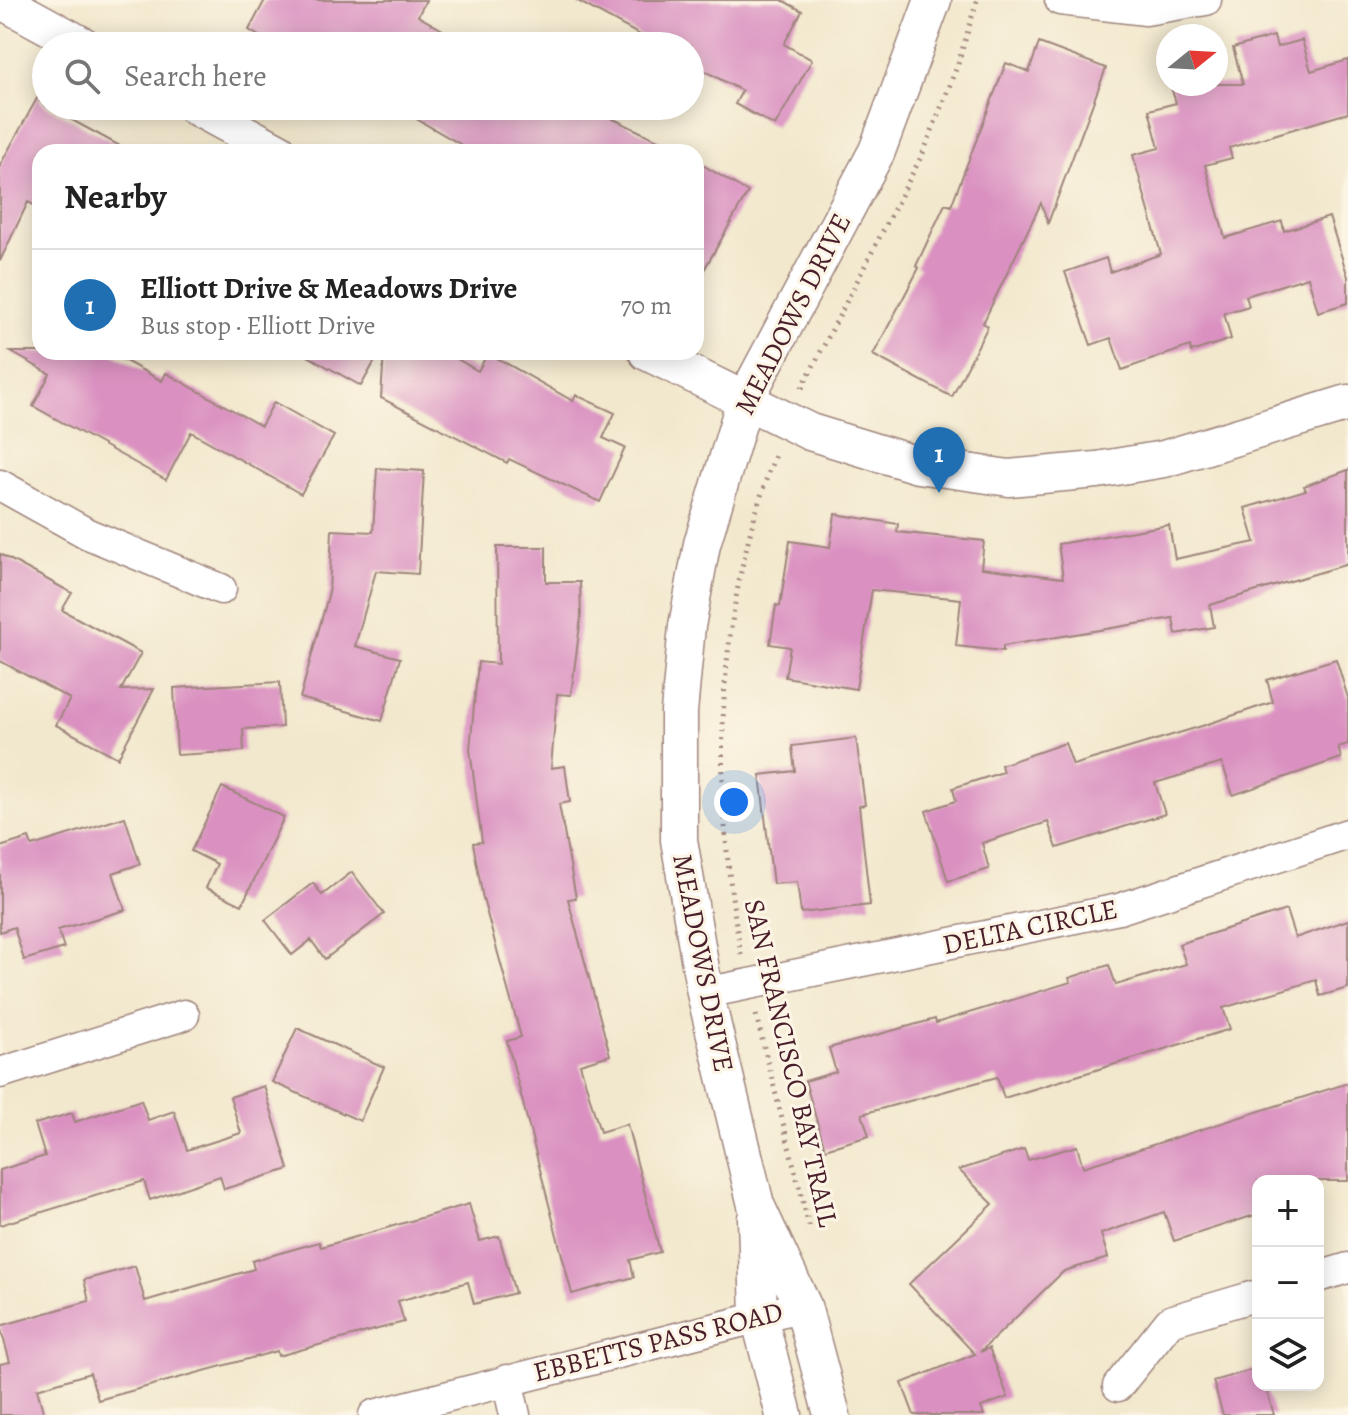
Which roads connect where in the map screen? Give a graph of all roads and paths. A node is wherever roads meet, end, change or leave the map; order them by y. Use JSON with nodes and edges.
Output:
{"nodes":[{"id":1,"x":933,"y":0,"type":"edge"},
{"id":2,"x":977,"y":0,"type":"edge"},
{"id":3,"x":1060,"y":0,"type":"edge"},
{"id":4,"x":1206,"y":0,"type":"edge"},
{"id":5,"x":5,"y":7,"type":"edge"},
{"id":6,"x":56,"y":32,"type":"edge"},
{"id":7,"x":220,"y":120,"type":"edge"},
{"id":8,"x":264,"y":144,"type":"edge"},
{"id":9,"x":663,"y":360,"type":"edge"},
{"id":10,"x":745,"y":400,"type":"junction"},
{"id":11,"x":1348,"y":403,"type":"edge"},
{"id":12,"x":787,"y":422,"type":"junction"},
{"id":13,"x":0,"y":485,"type":"edge"},
{"id":14,"x":221,"y":589,"type":"dead end"},
{"id":15,"x":1348,"y":834,"type":"edge"},
{"id":16,"x":748,"y":985,"type":"junction"},
{"id":17,"x":705,"y":993,"type":"junction"},
{"id":18,"x":184,"y":1015,"type":"dead end"},
{"id":19,"x":0,"y":1073,"type":"edge"},
{"id":20,"x":756,"y":1205,"type":"junction"},
{"id":21,"x":812,"y":1235,"type":"dead end"},
{"id":22,"x":1348,"y":1268,"type":"edge"},
{"id":23,"x":1324,"y":1275,"type":"edge"},
{"id":24,"x":1252,"y":1297,"type":"edge"},
{"id":25,"x":803,"y":1306,"type":"junction"},
{"id":26,"x":759,"y":1316,"type":"junction"},
{"id":27,"x":507,"y":1380,"type":"junction"},
{"id":28,"x":1118,"y":1386,"type":"dead end"},
{"id":29,"x":374,"y":1415,"type":"edge"},
{"id":30,"x":515,"y":1415,"type":"edge"},
{"id":31,"x":784,"y":1415,"type":"edge"},
{"id":32,"x":832,"y":1415,"type":"edge"}],
"edges":[{"from":1,"to":10,"type":"street","name":"MEADOWS DRIVE"},
{"from":2,"to":12,"type":"path","name":"SAN FRANCISCO BAY TRAIL"},
{"from":3,"to":4,"type":"street"},
{"from":5,"to":6,"type":"street"},
{"from":7,"to":8,"type":"street"},
{"from":9,"to":10,"type":"street"},
{"from":10,"to":12,"type":"street"},
{"from":10,"to":17,"type":"street","name":"MEADOWS DRIVE"},
{"from":11,"to":12,"type":"street"},
{"from":12,"to":16,"type":"path","name":"SAN FRANCISCO BAY TRAIL"},
{"from":13,"to":14,"type":"street"},
{"from":15,"to":16,"type":"street","name":"DELTA CIRCLE"},
{"from":16,"to":17,"type":"street","name":"DELTA CIRCLE"},
{"from":16,"to":21,"type":"path","name":"SAN FRANCISCO BAY TRAIL"},
{"from":17,"to":20,"type":"street","name":"MEADOWS DRIVE"},
{"from":18,"to":19,"type":"street"},
{"from":20,"to":25,"type":"street","name":"MEADOWS DRIVE"},
{"from":20,"to":26,"type":"street","name":"MEADOWS DRIVE"},
{"from":22,"to":23,"type":"street"},
{"from":24,"to":28,"type":"street"},
{"from":25,"to":26,"type":"street","name":"EBBETTS PASS ROAD"},
{"from":25,"to":32,"type":"street","name":"MEADOWS DRIVE"},
{"from":26,"to":27,"type":"street","name":"EBBETTS PASS ROAD"},
{"from":26,"to":31,"type":"street","name":"MEADOWS DRIVE"},
{"from":27,"to":29,"type":"street","name":"EBBETTS PASS ROAD"},
{"from":27,"to":30,"type":"street"}]}
